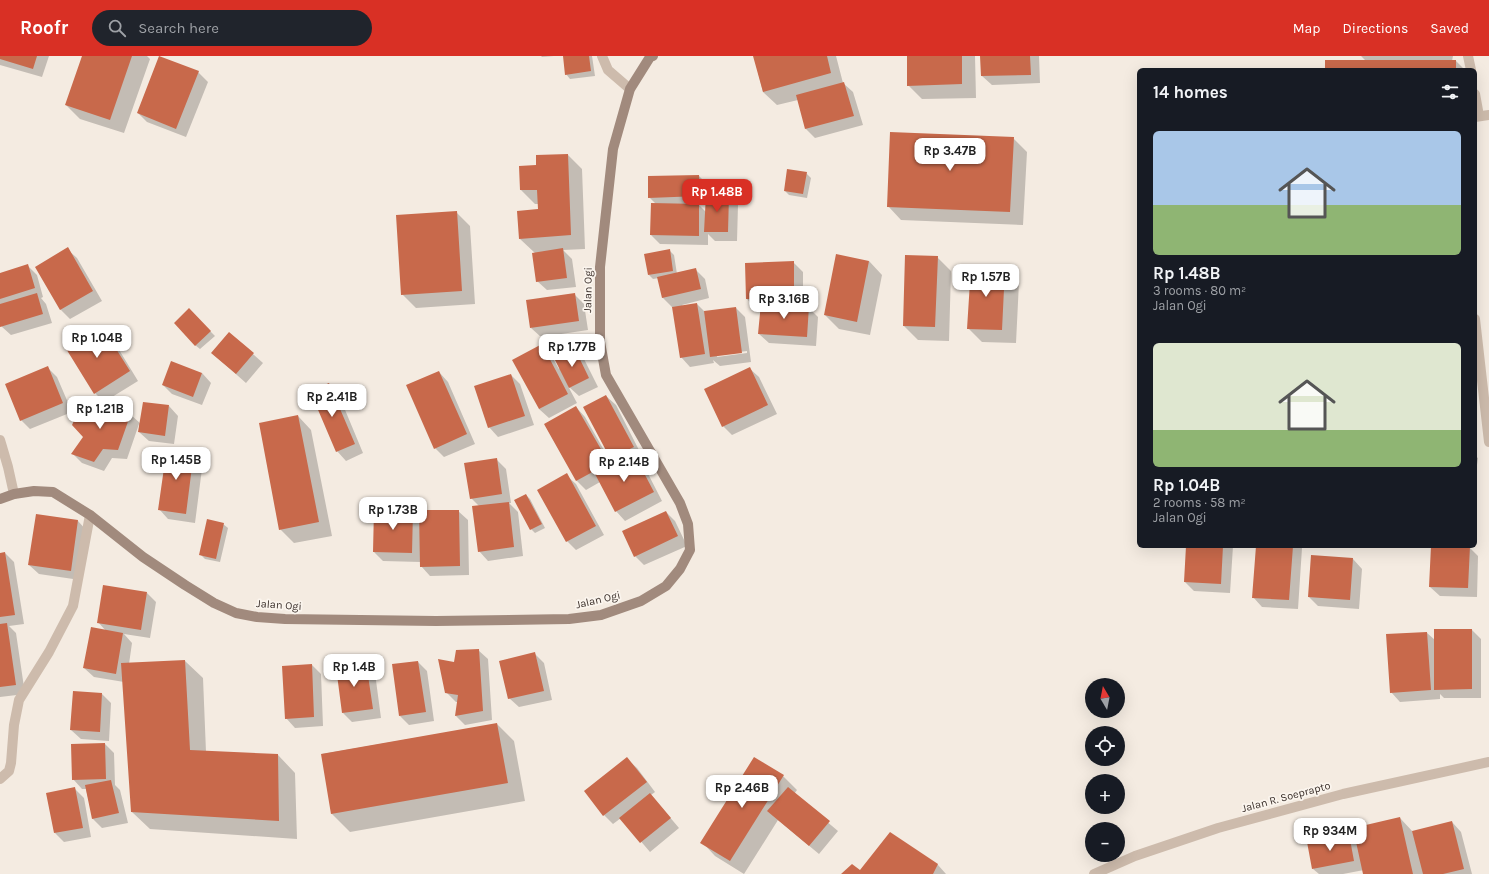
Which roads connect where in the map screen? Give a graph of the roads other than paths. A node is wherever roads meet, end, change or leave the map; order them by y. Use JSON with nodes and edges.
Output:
{"nodes":[{"id":1,"x":602,"y":56,"type":"edge"},
{"id":2,"x":653,"y":56,"type":"edge"},
{"id":3,"x":1468,"y":56,"type":"edge"},
{"id":4,"x":1471,"y":68,"type":"edge"},
{"id":5,"x":630,"y":89,"type":"junction"},
{"id":6,"x":1477,"y":101,"type":"edge"},
{"id":7,"x":1481,"y":116,"type":"edge"},
{"id":8,"x":1477,"y":337,"type":"edge"},
{"id":9,"x":0,"y":440,"type":"edge"},
{"id":10,"x":1489,"y":442,"type":"edge"},
{"id":11,"x":14,"y":494,"type":"junction"},
{"id":12,"x":0,"y":499,"type":"edge"},
{"id":13,"x":90,"y":515,"type":"junction"},
{"id":14,"x":1489,"y":763,"type":"edge"},
{"id":15,"x":0,"y":779,"type":"edge"},
{"id":16,"x":1094,"y":874,"type":"edge"}],
"edges":[{"from":1,"to":5,"type":"street"},
{"from":2,"to":5,"type":"street","name":"Jalan Ogi"},
{"from":3,"to":4,"type":"street"},
{"from":5,"to":13,"type":"street","name":"Jalan Ogi"},
{"from":6,"to":7,"type":"street"},
{"from":8,"to":10,"type":"street"},
{"from":9,"to":11,"type":"street"},
{"from":11,"to":12,"type":"street","name":"Jalan Ogi"},
{"from":11,"to":13,"type":"street","name":"Jalan Ogi"},
{"from":13,"to":15,"type":"street"},
{"from":14,"to":16,"type":"street","name":"Jalan R. Soeprapto"}]}
